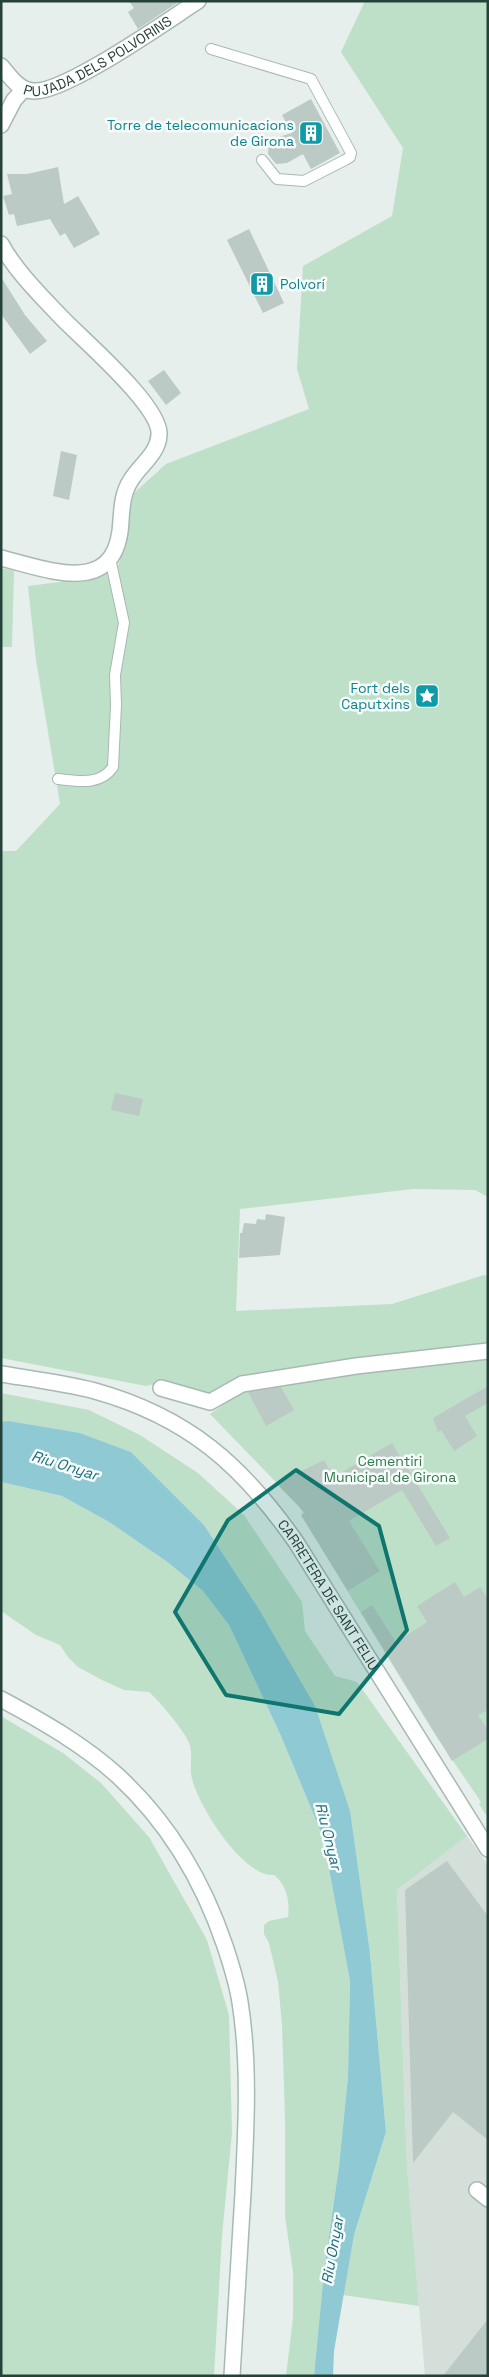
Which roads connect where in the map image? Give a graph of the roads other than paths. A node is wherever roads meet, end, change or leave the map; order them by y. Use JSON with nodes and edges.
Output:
{"nodes":[{"id":1,"x":198,"y":1,"type":"edge"},
{"id":2,"x":211,"y":49,"type":"dead end"},
{"id":3,"x":1,"y":66,"type":"edge"},
{"id":4,"x":24,"y":89,"type":"junction"},
{"id":5,"x":1,"y":125,"type":"edge"},
{"id":6,"x":262,"y":160,"type":"dead end"},
{"id":7,"x":1,"y":244,"type":"edge"},
{"id":8,"x":1,"y":558,"type":"edge"},
{"id":9,"x":110,"y":558,"type":"junction"},
{"id":10,"x":58,"y":779,"type":"dead end"},
{"id":11,"x":488,"y":1351,"type":"edge"},
{"id":12,"x":1,"y":1374,"type":"edge"},
{"id":13,"x":161,"y":1388,"type":"dead end"},
{"id":14,"x":1,"y":1699,"type":"edge"},
{"id":15,"x":488,"y":1849,"type":"edge"},
{"id":16,"x":232,"y":2376,"type":"edge"}],
"edges":[{"from":1,"to":4,"type":"street","name":"PUJADA DELS POLVORINS"},
{"from":2,"to":6,"type":"lane"},
{"from":3,"to":4,"type":"street","name":"PUJADA DELS POLVORINS"},
{"from":4,"to":5,"type":"street"},
{"from":7,"to":9,"type":"street"},
{"from":8,"to":9,"type":"street"},
{"from":9,"to":10,"type":"lane"},
{"from":11,"to":13,"type":"street"},
{"from":12,"to":15,"type":"street","name":"CARRETERA DE SANT FELIU"},
{"from":14,"to":16,"type":"street"}]}
